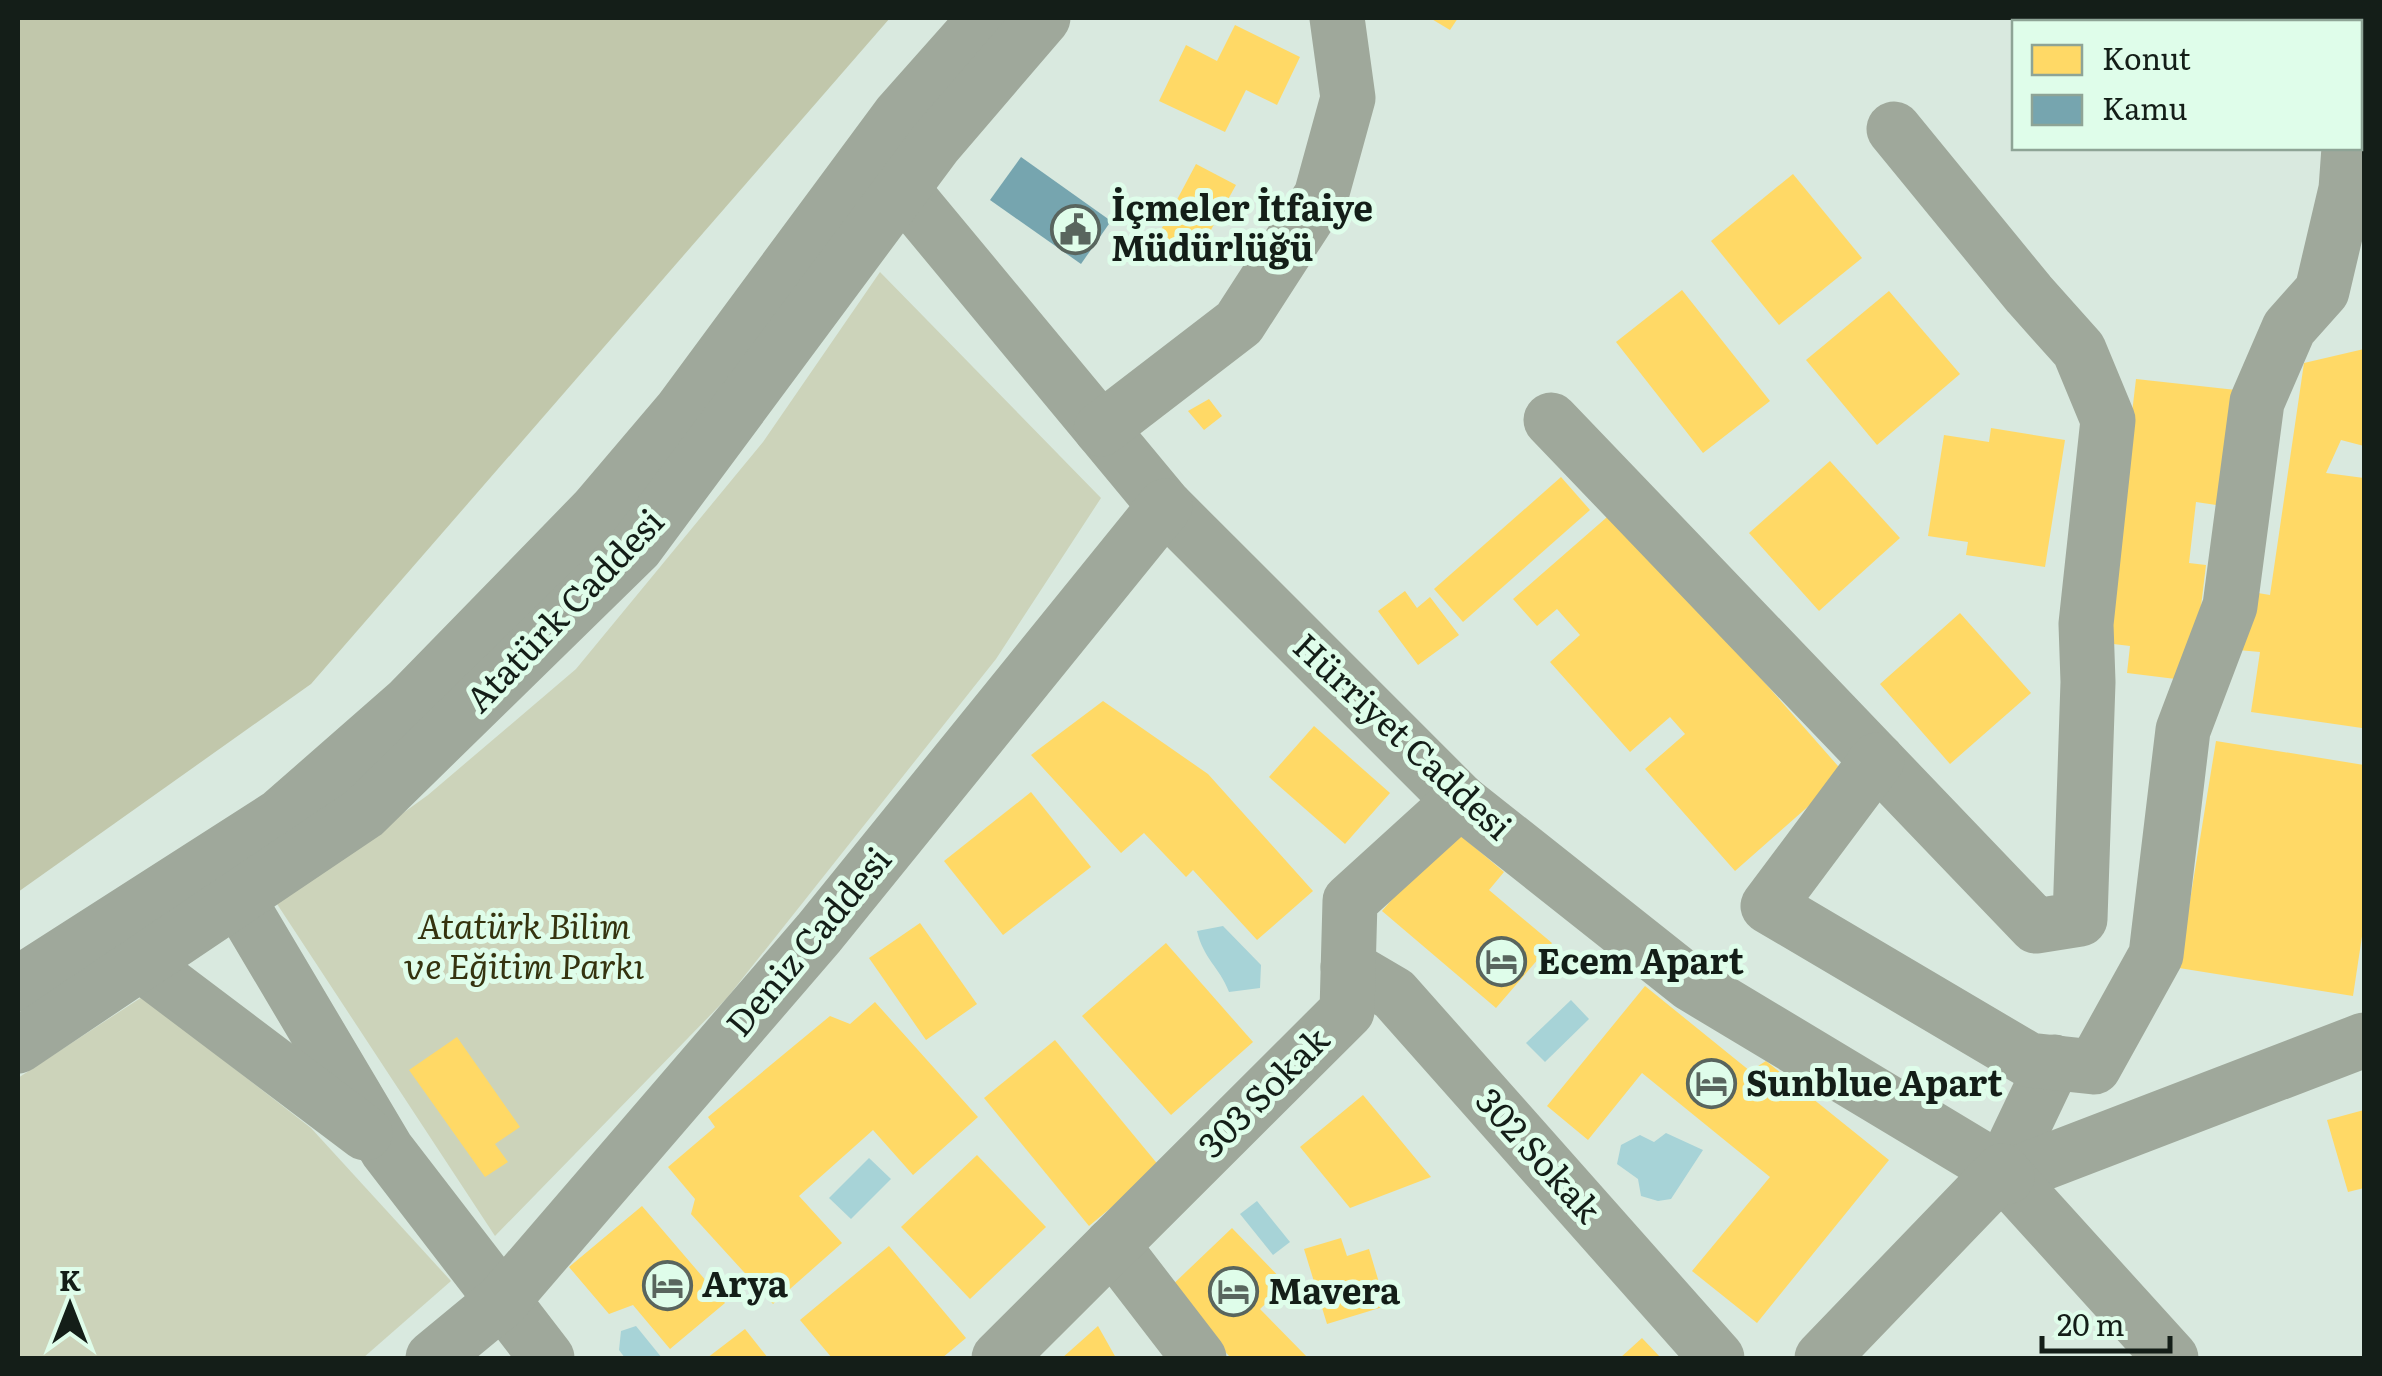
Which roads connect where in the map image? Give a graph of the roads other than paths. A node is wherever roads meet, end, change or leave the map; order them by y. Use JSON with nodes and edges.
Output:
{"nodes":[{"id":1,"x":986,"y":18,"type":"edge"},
{"id":2,"x":1043,"y":18,"type":"edge"},
{"id":3,"x":1337,"y":18,"type":"edge"},
{"id":4,"x":1894,"y":129,"type":"dead end"},
{"id":5,"x":2349,"y":150,"type":"edge"},
{"id":6,"x":902,"y":188,"type":"junction"},
{"id":7,"x":1550,"y":420,"type":"dead end"},
{"id":8,"x":1101,"y":429,"type":"junction"},
{"id":9,"x":1165,"y":506,"type":"junction"},
{"id":10,"x":1877,"y":760,"type":"junction"},
{"id":11,"x":1460,"y":801,"type":"junction"},
{"id":12,"x":219,"y":883,"type":"junction"},
{"id":13,"x":140,"y":906,"type":"junction"},
{"id":14,"x":140,"y":964,"type":"junction"},
{"id":15,"x":1348,"y":967,"type":"junction"},
{"id":16,"x":18,"y":984,"type":"edge"},
{"id":17,"x":2364,"y":1040,"type":"edge"},
{"id":18,"x":18,"y":1046,"type":"edge"},
{"id":19,"x":2054,"y":1062,"type":"junction"},
{"id":20,"x":387,"y":1150,"type":"junction"},
{"id":21,"x":2005,"y":1174,"type":"junction"},
{"id":22,"x":1112,"y":1246,"type":"junction"},
{"id":23,"x":502,"y":1301,"type":"junction"},
{"id":24,"x":433,"y":1358,"type":"edge"},
{"id":25,"x":546,"y":1358,"type":"edge"},
{"id":26,"x":999,"y":1358,"type":"edge"},
{"id":27,"x":1199,"y":1358,"type":"edge"},
{"id":28,"x":1717,"y":1358,"type":"edge"},
{"id":29,"x":1822,"y":1358,"type":"edge"},
{"id":30,"x":2171,"y":1358,"type":"edge"}],
"edges":[{"from":1,"to":12,"type":"street","name":"Atatürk Caddesi"},
{"from":2,"to":6,"type":"street","name":"Atatürk Caddesi"},
{"from":3,"to":8,"type":"street"},
{"from":4,"to":10,"type":"street"},
{"from":5,"to":19,"type":"street"},
{"from":6,"to":8,"type":"street","name":"Hürriyet Caddesi"},
{"from":6,"to":12,"type":"street","name":"Atatürk Caddesi"},
{"from":7,"to":10,"type":"street"},
{"from":8,"to":9,"type":"street","name":"Hürriyet Caddesi"},
{"from":9,"to":11,"type":"street","name":"Hürriyet Caddesi"},
{"from":9,"to":23,"type":"street","name":"Deniz Caddesi"},
{"from":10,"to":19,"type":"street"},
{"from":11,"to":15,"type":"street","name":"303 Sokak"},
{"from":11,"to":21,"type":"street","name":"Hürriyet Caddesi"},
{"from":12,"to":13,"type":"street","name":"Atatürk Caddesi"},
{"from":12,"to":14,"type":"street","name":"Atatürk Caddesi"},
{"from":12,"to":20,"type":"street"},
{"from":13,"to":14,"type":"street"},
{"from":13,"to":16,"type":"street","name":"Atatürk Caddesi"},
{"from":14,"to":18,"type":"street","name":"Atatürk Caddesi"},
{"from":14,"to":20,"type":"street"},
{"from":15,"to":22,"type":"street","name":"303 Sokak"},
{"from":15,"to":28,"type":"street","name":"302 Sokak"},
{"from":17,"to":21,"type":"street"},
{"from":19,"to":21,"type":"street"},
{"from":20,"to":23,"type":"street"},
{"from":21,"to":29,"type":"street"},
{"from":21,"to":30,"type":"street","name":"Hürriyet Caddesi"},
{"from":22,"to":26,"type":"street","name":"303 Sokak"},
{"from":22,"to":27,"type":"street"},
{"from":23,"to":24,"type":"street","name":"Deniz Caddesi"},
{"from":23,"to":25,"type":"street"}]}
